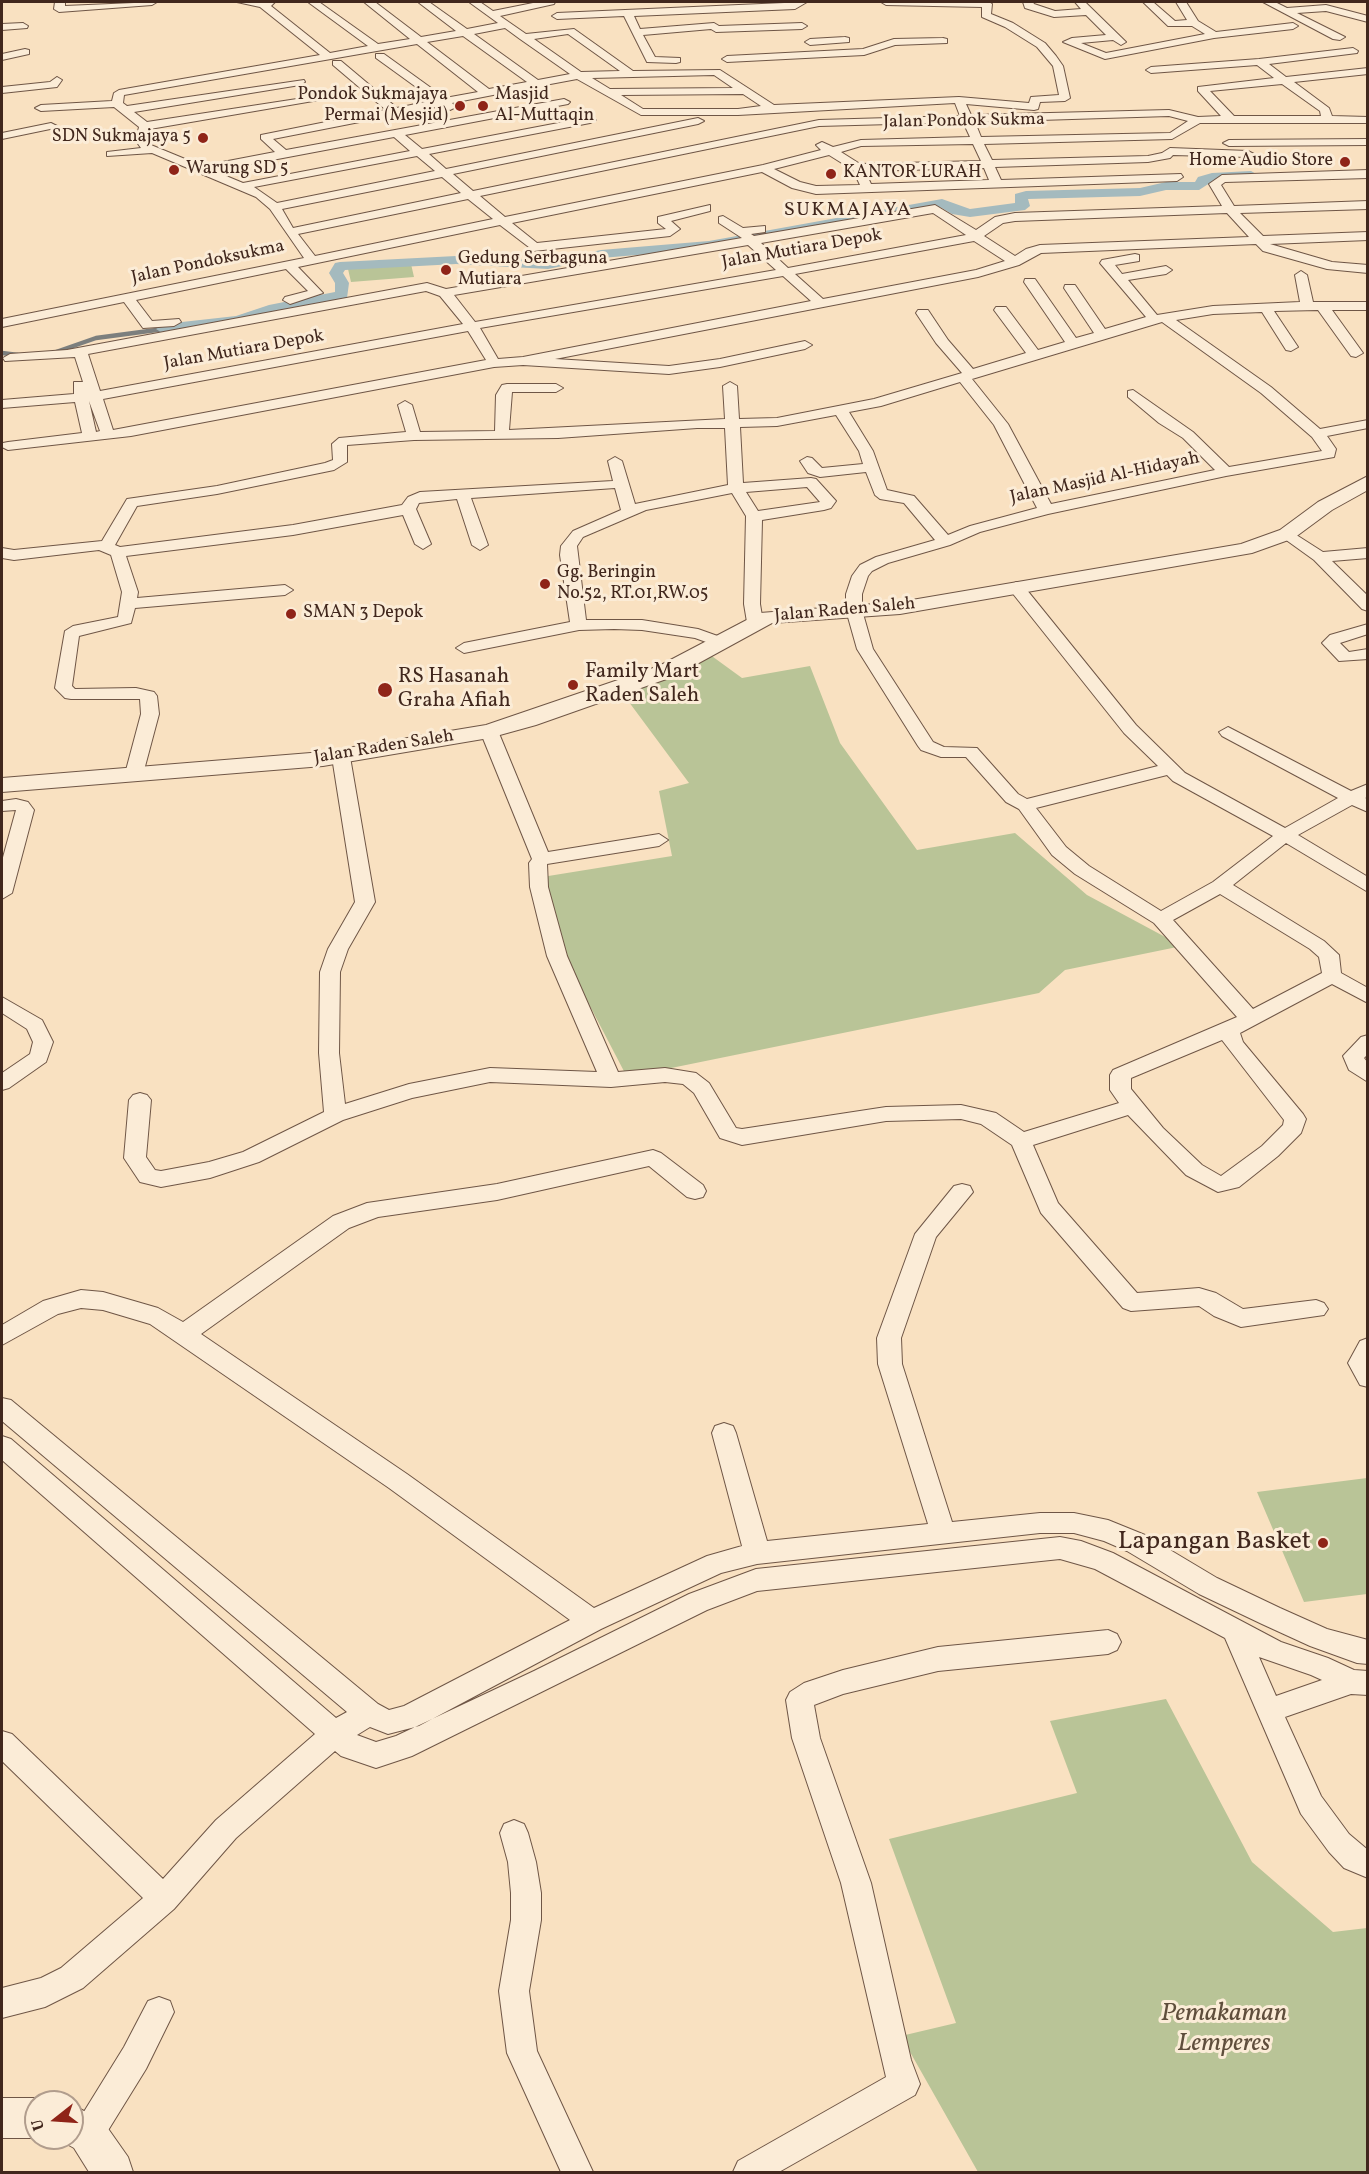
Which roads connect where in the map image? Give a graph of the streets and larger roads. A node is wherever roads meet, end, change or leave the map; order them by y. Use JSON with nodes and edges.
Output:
{"nodes":[{"id":1,"x":60,"y":2,"type":"edge"},
{"id":2,"x":152,"y":2,"type":"edge"},
{"id":3,"x":242,"y":2,"type":"edge"},
{"id":4,"x":313,"y":2,"type":"edge"},
{"id":5,"x":369,"y":2,"type":"edge"},
{"id":6,"x":423,"y":2,"type":"edge"},
{"id":7,"x":474,"y":2,"type":"edge"},
{"id":8,"x":886,"y":2,"type":"edge"},
{"id":9,"x":1028,"y":2,"type":"edge"},
{"id":10,"x":1080,"y":2,"type":"edge"},
{"id":11,"x":1148,"y":2,"type":"edge"},
{"id":12,"x":1181,"y":2,"type":"edge"},
{"id":13,"x":1268,"y":2,"type":"edge"},
{"id":14,"x":268,"y":3,"type":"edge"},
{"id":15,"x":543,"y":3,"type":"edge"},
{"id":16,"x":799,"y":4,"type":"edge"},
{"id":17,"x":665,"y":7,"type":"edge"},
{"id":18,"x":749,"y":8,"type":"junction"},
{"id":19,"x":708,"y":10,"type":"junction"},
{"id":20,"x":1285,"y":11,"type":"junction"},
{"id":21,"x":1088,"y":12,"type":"junction"},
{"id":22,"x":493,"y":14,"type":"junction"},
{"id":23,"x":628,"y":14,"type":"junction"},
{"id":24,"x":557,"y":16,"type":"dead end"},
{"id":25,"x":1368,"y":18,"type":"edge"},
{"id":26,"x":1194,"y":23,"type":"junction"},
{"id":27,"x":507,"y":25,"type":"junction"},
{"id":28,"x":583,"y":25,"type":"junction"},
{"id":29,"x":23,"y":26,"type":"dead end"},
{"id":30,"x":802,"y":26,"type":"junction"},
{"id":31,"x":1293,"y":26,"type":"dead end"},
{"id":32,"x":2,"y":27,"type":"edge"},
{"id":33,"x":462,"y":32,"type":"junction"},
{"id":34,"x":637,"y":32,"type":"junction"},
{"id":35,"x":1214,"y":34,"type":"junction"},
{"id":36,"x":524,"y":37,"type":"junction"},
{"id":37,"x":1114,"y":37,"type":"junction"},
{"id":38,"x":1340,"y":37,"type":"dead end"},
{"id":39,"x":720,"y":40,"type":"junction"},
{"id":40,"x":845,"y":40,"type":"dead end"},
{"id":41,"x":943,"y":41,"type":"dead end"},
{"id":42,"x":810,"y":42,"type":"junction"},
{"id":43,"x":1068,"y":42,"type":"junction"},
{"id":44,"x":765,"y":43,"type":"junction"},
{"id":45,"x":425,"y":44,"type":"junction"},
{"id":46,"x":1041,"y":45,"type":"junction"},
{"id":47,"x":1179,"y":45,"type":"dead end"},
{"id":48,"x":1134,"y":51,"type":"junction"},
{"id":49,"x":1353,"y":51,"type":"dead end"},
{"id":50,"x":26,"y":52,"type":"dead end"},
{"id":51,"x":379,"y":52,"type":"junction"},
{"id":52,"x":821,"y":56,"type":"junction"},
{"id":53,"x":2,"y":57,"type":"edge"},
{"id":54,"x":333,"y":60,"type":"junction"},
{"id":55,"x":684,"y":60,"type":"dead end"},
{"id":56,"x":1259,"y":62,"type":"junction"},
{"id":57,"x":1208,"y":66,"type":"junction"},
{"id":58,"x":286,"y":68,"type":"junction"},
{"id":59,"x":1368,"y":71,"type":"edge"},
{"id":60,"x":716,"y":72,"type":"junction"},
{"id":61,"x":631,"y":74,"type":"junction"},
{"id":62,"x":579,"y":75,"type":"junction"},
{"id":63,"x":1283,"y":80,"type":"junction"},
{"id":64,"x":300,"y":82,"type":"junction"},
{"id":65,"x":537,"y":84,"type":"junction"},
{"id":66,"x":2,"y":90,"type":"edge"},
{"id":67,"x":745,"y":91,"type":"junction"},
{"id":68,"x":608,"y":92,"type":"junction"},
{"id":69,"x":488,"y":94,"type":"junction"},
{"id":70,"x":50,"y":100,"type":"dead end"},
{"id":71,"x":959,"y":100,"type":"junction"},
{"id":72,"x":564,"y":102,"type":"junction"},
{"id":73,"x":326,"y":103,"type":"junction"},
{"id":74,"x":444,"y":103,"type":"junction"},
{"id":75,"x":120,"y":107,"type":"junction"},
{"id":76,"x":41,"y":108,"type":"dead end"},
{"id":77,"x":772,"y":108,"type":"junction"},
{"id":78,"x":396,"y":112,"type":"junction"},
{"id":79,"x":738,"y":112,"type":"junction"},
{"id":80,"x":468,"y":119,"type":"junction"},
{"id":81,"x":969,"y":119,"type":"junction"},
{"id":82,"x":1230,"y":119,"type":"junction"},
{"id":83,"x":1327,"y":119,"type":"junction"},
{"id":84,"x":590,"y":120,"type":"junction"},
{"id":85,"x":1197,"y":120,"type":"junction"},
{"id":86,"x":1368,"y":120,"type":"edge"},
{"id":87,"x":347,"y":121,"type":"junction"},
{"id":88,"x":51,"y":126,"type":"dead end"},
{"id":89,"x":145,"y":126,"type":"junction"},
{"id":90,"x":796,"y":127,"type":"junction"},
{"id":91,"x":396,"y":134,"type":"junction"},
{"id":92,"x":2,"y":136,"type":"edge"},
{"id":93,"x":980,"y":141,"type":"junction"},
{"id":94,"x":1368,"y":142,"type":"edge"},
{"id":95,"x":1174,"y":143,"type":"junction"},
{"id":96,"x":630,"y":149,"type":"junction"},
{"id":97,"x":151,"y":150,"type":"junction"},
{"id":98,"x":830,"y":150,"type":"junction"},
{"id":99,"x":420,"y":152,"type":"junction"},
{"id":100,"x":111,"y":154,"type":"dead end"},
{"id":101,"x":283,"y":154,"type":"junction"},
{"id":102,"x":1248,"y":154,"type":"dead end"},
{"id":103,"x":990,"y":163,"type":"junction"},
{"id":104,"x":1368,"y":166,"type":"edge"},
{"id":105,"x":764,"y":168,"type":"junction"},
{"id":106,"x":858,"y":168,"type":"junction"},
{"id":107,"x":198,"y":170,"type":"junction"},
{"id":108,"x":1294,"y":171,"type":"junction"},
{"id":109,"x":446,"y":173,"type":"junction"},
{"id":110,"x":1368,"y":174,"type":"edge"},
{"id":111,"x":1177,"y":177,"type":"dead end"},
{"id":112,"x":670,"y":181,"type":"junction"},
{"id":113,"x":997,"y":184,"type":"junction"},
{"id":114,"x":243,"y":186,"type":"junction"},
{"id":115,"x":868,"y":190,"type":"junction"},
{"id":116,"x":470,"y":194,"type":"junction"},
{"id":117,"x":1368,"y":205,"type":"edge"},
{"id":118,"x":275,"y":207,"type":"junction"},
{"id":119,"x":1230,"y":210,"type":"junction"},
{"id":120,"x":723,"y":220,"type":"dead end"},
{"id":121,"x":501,"y":221,"type":"junction"},
{"id":122,"x":290,"y":232,"type":"junction"},
{"id":123,"x":422,"y":236,"type":"joint"},
{"id":124,"x":746,"y":236,"type":"junction"},
{"id":125,"x":1368,"y":236,"type":"edge"},
{"id":126,"x":974,"y":237,"type":"junction"},
{"id":127,"x":1258,"y":240,"type":"junction"},
{"id":128,"x":1159,"y":255,"type":"dead end"},
{"id":129,"x":311,"y":259,"type":"junction"},
{"id":130,"x":1015,"y":262,"type":"junction"},
{"id":131,"x":289,"y":265,"type":"junction"},
{"id":132,"x":1368,"y":269,"type":"edge"},
{"id":133,"x":1166,"y":270,"type":"dead end"},
{"id":134,"x":784,"y":271,"type":"junction"},
{"id":135,"x":1301,"y":275,"type":"dead end"},
{"id":136,"x":1118,"y":278,"type":"junction"},
{"id":137,"x":1030,"y":282,"type":"dead end"},
{"id":138,"x":1070,"y":288,"type":"dead end"},
{"id":139,"x":445,"y":293,"type":"junction"},
{"id":140,"x":128,"y":298,"type":"junction"},
{"id":141,"x":821,"y":304,"type":"junction"},
{"id":142,"x":1307,"y":306,"type":"junction"},
{"id":143,"x":1322,"y":306,"type":"junction"},
{"id":144,"x":1368,"y":306,"type":"edge"},
{"id":145,"x":1264,"y":307,"type":"junction"},
{"id":146,"x":1001,"y":310,"type":"dead end"},
{"id":147,"x":923,"y":313,"type":"dead end"},
{"id":148,"x":1159,"y":318,"type":"junction"},
{"id":149,"x":2,"y":323,"type":"edge"},
{"id":150,"x":470,"y":324,"type":"junction"},
{"id":151,"x":1102,"y":334,"type":"junction"},
{"id":152,"x":1073,"y":343,"type":"junction"},
{"id":153,"x":805,"y":345,"type":"dead end"},
{"id":154,"x":1291,"y":347,"type":"dead end"},
{"id":155,"x":73,"y":353,"type":"junction"},
{"id":156,"x":1356,"y":353,"type":"dead end"},
{"id":157,"x":1034,"y":354,"type":"junction"},
{"id":158,"x":10,"y":358,"type":"dead end"},
{"id":159,"x":523,"y":361,"type":"junction"},
{"id":160,"x":494,"y":363,"type":"junction"},
{"id":161,"x":966,"y":376,"type":"junction"},
{"id":162,"x":730,"y":386,"type":"dead end"},
{"id":163,"x":556,"y":388,"type":"dead end"},
{"id":164,"x":1133,"y":393,"type":"dead end"},
{"id":165,"x":88,"y":394,"type":"junction"},
{"id":166,"x":2,"y":396,"type":"edge"},
{"id":167,"x":2,"y":404,"type":"edge"},
{"id":168,"x":405,"y":405,"type":"dead end"},
{"id":169,"x":840,"y":410,"type":"junction"},
{"id":170,"x":733,"y":424,"type":"junction"},
{"id":171,"x":1368,"y":424,"type":"edge"},
{"id":172,"x":502,"y":434,"type":"junction"},
{"id":173,"x":1317,"y":434,"type":"junction"},
{"id":174,"x":108,"y":435,"type":"junction"},
{"id":175,"x":414,"y":436,"type":"junction"},
{"id":176,"x":90,"y":438,"type":"junction"},
{"id":177,"x":8,"y":446,"type":"dead end"},
{"id":178,"x":615,"y":461,"type":"dead end"},
{"id":179,"x":807,"y":461,"type":"dead end"},
{"id":180,"x":872,"y":467,"type":"junction"},
{"id":181,"x":1226,"y":472,"type":"junction"},
{"id":182,"x":1368,"y":482,"type":"edge"},
{"id":183,"x":612,"y":485,"type":"dead end"},
{"id":184,"x":736,"y":488,"type":"junction"},
{"id":185,"x":463,"y":495,"type":"junction"},
{"id":186,"x":408,"y":508,"type":"junction"},
{"id":187,"x":1046,"y":510,"type":"junction"},
{"id":188,"x":629,"y":511,"type":"junction"},
{"id":189,"x":754,"y":516,"type":"junction"},
{"id":190,"x":1287,"y":534,"type":"junction"},
{"id":191,"x":945,"y":542,"type":"junction"},
{"id":192,"x":423,"y":544,"type":"dead end"},
{"id":193,"x":480,"y":545,"type":"dead end"},
{"id":194,"x":112,"y":549,"type":"junction"},
{"id":195,"x":2,"y":553,"type":"edge"},
{"id":196,"x":1368,"y":553,"type":"edge"},
{"id":197,"x":1320,"y":557,"type":"junction"},
{"id":198,"x":1016,"y":586,"type":"junction"},
{"id":199,"x":285,"y":590,"type":"dead end"},
{"id":200,"x":129,"y":604,"type":"junction"},
{"id":201,"x":1368,"y":606,"type":"edge"},
{"id":202,"x":854,"y":610,"type":"junction"},
{"id":203,"x":755,"y":622,"type":"junction"},
{"id":204,"x":579,"y":625,"type":"junction"},
{"id":205,"x":1368,"y":629,"type":"edge"},
{"id":206,"x":720,"y":642,"type":"junction"},
{"id":207,"x":464,"y":648,"type":"dead end"},
{"id":208,"x":1368,"y":654,"type":"edge"},
{"id":209,"x":489,"y":730,"type":"junction"},
{"id":210,"x":1228,"y":732,"type":"dead end"},
{"id":211,"x":341,"y":757,"type":"junction"},
{"id":212,"x":1169,"y":769,"type":"junction"},
{"id":213,"x":134,"y":774,"type":"junction"},
{"id":214,"x":2,"y":785,"type":"edge"},
{"id":215,"x":1362,"y":798,"type":"edge"},
{"id":216,"x":2,"y":806,"type":"edge"},
{"id":217,"x":1025,"y":806,"type":"junction"},
{"id":218,"x":1285,"y":836,"type":"junction"},
{"id":219,"x":659,"y":840,"type":"dead end"},
{"id":220,"x":541,"y":859,"type":"junction"},
{"id":221,"x":1220,"y":886,"type":"junction"},
{"id":222,"x":1368,"y":886,"type":"edge"},
{"id":223,"x":2,"y":893,"type":"edge"},
{"id":224,"x":1161,"y":919,"type":"junction"},
{"id":225,"x":1332,"y":976,"type":"junction"},
{"id":226,"x":1368,"y":997,"type":"edge"},
{"id":227,"x":2,"y":1004,"type":"edge"},
{"id":228,"x":1250,"y":1019,"type":"junction"},
{"id":229,"x":1229,"y":1030,"type":"junction"},
{"id":230,"x":1368,"y":1042,"type":"edge"},
{"id":231,"x":1368,"y":1076,"type":"edge"},
{"id":232,"x":610,"y":1080,"type":"junction"},
{"id":233,"x":2,"y":1083,"type":"edge"},
{"id":234,"x":140,"y":1100,"type":"dead end"},
{"id":235,"x":1132,"y":1107,"type":"junction"},
{"id":236,"x":335,"y":1115,"type":"junction"},
{"id":237,"x":1021,"y":1141,"type":"junction"},
{"id":238,"x":695,"y":1191,"type":"dead end"},
{"id":239,"x":962,"y":1192,"type":"dead end"},
{"id":240,"x":1316,"y":1309,"type":"dead end"},
{"id":241,"x":182,"y":1335,"type":"junction"},
{"id":242,"x":2,"y":1336,"type":"edge"},
{"id":243,"x":1368,"y":1347,"type":"edge"},
{"id":244,"x":1368,"y":1378,"type":"edge"},
{"id":245,"x":2,"y":1407,"type":"edge"},
{"id":246,"x":724,"y":1432,"type":"dead end"},
{"id":247,"x":2,"y":1446,"type":"edge"},
{"id":248,"x":1087,"y":1526,"type":"junction"},
{"id":249,"x":943,"y":1532,"type":"junction"},
{"id":250,"x":1081,"y":1552,"type":"junction"},
{"id":251,"x":757,"y":1553,"type":"junction"},
{"id":252,"x":592,"y":1622,"type":"junction"},
{"id":253,"x":1236,"y":1633,"type":"junction"},
{"id":254,"x":1108,"y":1642,"type":"dead end"},
{"id":255,"x":1368,"y":1652,"type":"edge"},
{"id":256,"x":1359,"y":1682,"type":"edge"},
{"id":257,"x":1268,"y":1711,"type":"junction"},
{"id":258,"x":368,"y":1713,"type":"junction"},
{"id":259,"x":409,"y":1717,"type":"junction"},
{"id":260,"x":335,"y":1734,"type":"junction"},
{"id":261,"x":2,"y":1743,"type":"edge"},
{"id":262,"x":402,"y":1747,"type":"junction"},
{"id":263,"x":514,"y":1833,"type":"dead end"},
{"id":264,"x":1368,"y":1865,"type":"edge"},
{"id":265,"x":164,"y":1899,"type":"junction"},
{"id":266,"x":2,"y":2003,"type":"edge"},
{"id":267,"x":159,"y":2012,"type":"dead end"},
{"id":268,"x":2,"y":2118,"type":"edge"},
{"id":269,"x":24,"y":2118,"type":"edge"},
{"id":270,"x":84,"y":2125,"type":"edge"},
{"id":271,"x":84,"y":2135,"type":"edge"},
{"id":272,"x":113,"y":2172,"type":"edge"},
{"id":273,"x":577,"y":2172,"type":"edge"},
{"id":274,"x":749,"y":2172,"type":"edge"}],
"edges":[{"from":1,"to":2,"type":"street"},
{"from":3,"to":14,"type":"street"},
{"from":4,"to":51,"type":"street"},
{"from":5,"to":45,"type":"street"},
{"from":6,"to":33,"type":"street"},
{"from":7,"to":22,"type":"street"},
{"from":8,"to":46,"type":"street"},
{"from":9,"to":21,"type":"street"},
{"from":10,"to":21,"type":"street"},
{"from":11,"to":26,"type":"street"},
{"from":12,"to":26,"type":"street"},
{"from":13,"to":20,"type":"street"},
{"from":14,"to":54,"type":"street"},
{"from":15,"to":22,"type":"street"},
{"from":16,"to":18,"type":"street"},
{"from":16,"to":30,"type":"street"},
{"from":17,"to":19,"type":"street"},
{"from":17,"to":23,"type":"street"},
{"from":18,"to":19,"type":"street"},
{"from":18,"to":44,"type":"street"},
{"from":19,"to":39,"type":"street"},
{"from":20,"to":25,"type":"street"},
{"from":20,"to":38,"type":"street"},
{"from":21,"to":37,"type":"street"},
{"from":22,"to":27,"type":"street"},
{"from":23,"to":28,"type":"street"},
{"from":23,"to":34,"type":"street"},
{"from":24,"to":28,"type":"street"},
{"from":26,"to":35,"type":"street"},
{"from":27,"to":33,"type":"street"},
{"from":27,"to":36,"type":"street"},
{"from":28,"to":36,"type":"street"},
{"from":28,"to":61,"type":"street"},
{"from":29,"to":32,"type":"street"},
{"from":30,"to":42,"type":"street"},
{"from":30,"to":44,"type":"street"},
{"from":31,"to":35,"type":"street"},
{"from":33,"to":45,"type":"street"},
{"from":33,"to":65,"type":"street"},
{"from":34,"to":39,"type":"street"},
{"from":34,"to":55,"type":"street"},
{"from":35,"to":48,"type":"street"},
{"from":36,"to":62,"type":"street"},
{"from":37,"to":43,"type":"street"},
{"from":37,"to":48,"type":"street"},
{"from":39,"to":44,"type":"street"},
{"from":39,"to":44,"type":"street"},
{"from":39,"to":60,"type":"street"},
{"from":40,"to":42,"type":"street"},
{"from":41,"to":52,"type":"street"},
{"from":42,"to":52,"type":"street"},
{"from":43,"to":46,"type":"street"},
{"from":43,"to":48,"type":"street"},
{"from":44,"to":52,"type":"street"},
{"from":45,"to":51,"type":"street"},
{"from":45,"to":69,"type":"street"},
{"from":46,"to":71,"type":"street"},
{"from":47,"to":57,"type":"street"},
{"from":48,"to":57,"type":"street"},
{"from":49,"to":56,"type":"street"},
{"from":50,"to":53,"type":"street"},
{"from":51,"to":54,"type":"street"},
{"from":51,"to":74,"type":"street"},
{"from":54,"to":58,"type":"street"},
{"from":54,"to":78,"type":"street"},
{"from":56,"to":57,"type":"street"},
{"from":56,"to":63,"type":"street"},
{"from":58,"to":64,"type":"street"},
{"from":58,"to":75,"type":"street"},
{"from":59,"to":63,"type":"street"},
{"from":60,"to":61,"type":"street"},
{"from":60,"to":67,"type":"street"},
{"from":61,"to":62,"type":"street"},
{"from":62,"to":65,"type":"street"},
{"from":62,"to":68,"type":"street"},
{"from":63,"to":82,"type":"street"},
{"from":63,"to":83,"type":"street"},
{"from":64,"to":73,"type":"street"},
{"from":64,"to":75,"type":"street"},
{"from":65,"to":69,"type":"street"},
{"from":65,"to":72,"type":"street"},
{"from":66,"to":70,"type":"street"},
{"from":67,"to":68,"type":"street"},
{"from":67,"to":77,"type":"street"},
{"from":68,"to":79,"type":"street"},
{"from":69,"to":74,"type":"street"},
{"from":71,"to":77,"type":"street"},
{"from":71,"to":81,"type":"street"},
{"from":72,"to":80,"type":"street"},
{"from":72,"to":84,"type":"street"},
{"from":73,"to":87,"type":"street"},
{"from":73,"to":89,"type":"street"},
{"from":74,"to":78,"type":"street"},
{"from":74,"to":80,"type":"street"},
{"from":75,"to":76,"type":"street"},
{"from":75,"to":89,"type":"street"},
{"from":77,"to":79,"type":"street"},
{"from":77,"to":90,"type":"street"},
{"from":78,"to":87,"type":"street"},
{"from":79,"to":96,"type":"street"},
{"from":80,"to":91,"type":"street"},
{"from":81,"to":85,"type":"street"},
{"from":81,"to":90,"type":"street"},
{"from":81,"to":93,"type":"street"},
{"from":82,"to":83,"type":"street"},
{"from":82,"to":85,"type":"street"},
{"from":83,"to":86,"type":"street"},
{"from":84,"to":96,"type":"street"},
{"from":84,"to":99,"type":"street"},
{"from":85,"to":95,"type":"street"},
{"from":87,"to":101,"type":"street"},
{"from":88,"to":92,"type":"street"},
{"from":89,"to":97,"type":"street"},
{"from":90,"to":96,"type":"street"},
{"from":90,"to":98,"type":"street"},
{"from":91,"to":99,"type":"street"},
{"from":91,"to":101,"type":"street"},
{"from":93,"to":95,"type":"street","name":"Jalan Pondok Sukma"},
{"from":93,"to":98,"type":"street","name":"Jalan Pondok Sukma"},
{"from":93,"to":103,"type":"street"},
{"from":94,"to":95,"type":"street"},
{"from":95,"to":102,"type":"street"},
{"from":95,"to":103,"type":"street"},
{"from":96,"to":109,"type":"street"},
{"from":96,"to":112,"type":"street"},
{"from":96,"to":116,"type":"street"},
{"from":97,"to":100,"type":"street"},
{"from":97,"to":107,"type":"street"},
{"from":98,"to":105,"type":"street","name":"Jalan Pondok Sukma"},
{"from":98,"to":106,"type":"street"},
{"from":99,"to":109,"type":"street"},
{"from":99,"to":114,"type":"street"},
{"from":101,"to":107,"type":"street"},
{"from":103,"to":106,"type":"street"},
{"from":103,"to":113,"type":"street"},
{"from":104,"to":108,"type":"street"},
{"from":105,"to":112,"type":"street","name":"Jalan Pondok Sukma"},
{"from":105,"to":115,"type":"street"},
{"from":106,"to":115,"type":"street"},
{"from":107,"to":114,"type":"street"},
{"from":108,"to":110,"type":"street"},
{"from":108,"to":119,"type":"street"},
{"from":109,"to":116,"type":"street"},
{"from":109,"to":118,"type":"street"},
{"from":111,"to":113,"type":"street"},
{"from":112,"to":121,"type":"street","name":"Jalan Pondok Sukma"},
{"from":112,"to":121,"type":"street"},
{"from":113,"to":115,"type":"street"},
{"from":114,"to":118,"type":"street"},
{"from":116,"to":121,"type":"street"},
{"from":116,"to":122,"type":"street"},
{"from":117,"to":119,"type":"street","name":"Jalan Mutiara Depok"},
{"from":118,"to":122,"type":"street"},
{"from":119,"to":126,"type":"street","name":"Jalan Mutiara Depok"},
{"from":119,"to":127,"type":"street"},
{"from":120,"to":124,"type":"street"},
{"from":121,"to":123,"type":"street","name":"Jalan Pondok Sukma"},
{"from":122,"to":129,"type":"street"},
{"from":123,"to":129,"type":"street","name":"Jalan Pondoksukma"},
{"from":124,"to":126,"type":"street"},
{"from":124,"to":134,"type":"street"},
{"from":124,"to":139,"type":"street"},
{"from":125,"to":127,"type":"street"},
{"from":126,"to":130,"type":"street"},
{"from":126,"to":134,"type":"street","name":"Jalan Mutiara Depok"},
{"from":127,"to":130,"type":"street"},
{"from":127,"to":132,"type":"street"},
{"from":128,"to":136,"type":"street"},
{"from":129,"to":131,"type":"street","name":"Jalan Pondoksukma"},
{"from":130,"to":141,"type":"street"},
{"from":131,"to":140,"type":"street","name":"Jalan Pondoksukma"},
{"from":131,"to":140,"type":"street"},
{"from":133,"to":136,"type":"street"},
{"from":134,"to":141,"type":"street"},
{"from":134,"to":150,"type":"street","name":"Jalan Mutiara Depok"},
{"from":135,"to":142,"type":"street"},
{"from":136,"to":148,"type":"street"},
{"from":137,"to":152,"type":"street"},
{"from":138,"to":151,"type":"street"},
{"from":139,"to":150,"type":"street"},
{"from":139,"to":155,"type":"street"},
{"from":140,"to":149,"type":"street","name":"Jalan Pondoksukma"},
{"from":141,"to":159,"type":"street"},
{"from":142,"to":143,"type":"street"},
{"from":142,"to":145,"type":"street"},
{"from":143,"to":144,"type":"street"},
{"from":143,"to":156,"type":"street"},
{"from":145,"to":148,"type":"street"},
{"from":145,"to":154,"type":"street"},
{"from":146,"to":157,"type":"street"},
{"from":147,"to":161,"type":"street"},
{"from":148,"to":151,"type":"street"},
{"from":148,"to":173,"type":"street"},
{"from":150,"to":160,"type":"street"},
{"from":150,"to":165,"type":"street","name":"Jalan Mutiara Depok"},
{"from":151,"to":152,"type":"street"},
{"from":152,"to":157,"type":"street"},
{"from":153,"to":159,"type":"street"},
{"from":155,"to":158,"type":"street"},
{"from":155,"to":165,"type":"street"},
{"from":157,"to":161,"type":"street"},
{"from":159,"to":160,"type":"street"},
{"from":160,"to":174,"type":"street"},
{"from":161,"to":169,"type":"street"},
{"from":161,"to":187,"type":"street"},
{"from":162,"to":170,"type":"street"},
{"from":163,"to":172,"type":"street"},
{"from":164,"to":181,"type":"street"},
{"from":165,"to":166,"type":"street","name":"Jalan Mutiara Depok"},
{"from":165,"to":167,"type":"street","name":"Jalan Mutiara Depok"},
{"from":165,"to":174,"type":"street"},
{"from":165,"to":176,"type":"street"},
{"from":168,"to":175,"type":"street"},
{"from":169,"to":170,"type":"street"},
{"from":169,"to":180,"type":"street"},
{"from":170,"to":172,"type":"street"},
{"from":170,"to":184,"type":"street"},
{"from":171,"to":173,"type":"street"},
{"from":172,"to":175,"type":"street"},
{"from":173,"to":181,"type":"street","name":"Jalan Masjid Al-Hidayah"},
{"from":174,"to":176,"type":"street"},
{"from":175,"to":194,"type":"street"},
{"from":176,"to":177,"type":"street"},
{"from":178,"to":188,"type":"street"},
{"from":179,"to":180,"type":"street"},
{"from":180,"to":191,"type":"street"},
{"from":181,"to":187,"type":"street","name":"Jalan Masjid Al-Hidayah"},
{"from":182,"to":190,"type":"street","name":"Jalan Raden Saleh"},
{"from":183,"to":185,"type":"street"},
{"from":184,"to":188,"type":"street"},
{"from":184,"to":189,"type":"street"},
{"from":184,"to":189,"type":"street"},
{"from":185,"to":186,"type":"street"},
{"from":185,"to":193,"type":"street"},
{"from":186,"to":192,"type":"street"},
{"from":186,"to":194,"type":"street"},
{"from":187,"to":191,"type":"street","name":"Jalan Masjid Al-Hidayah"},
{"from":188,"to":204,"type":"street"},
{"from":189,"to":203,"type":"street"},
{"from":190,"to":197,"type":"street"},
{"from":190,"to":198,"type":"street","name":"Jalan Raden Saleh"},
{"from":191,"to":202,"type":"street","name":"Jalan Masjid Al-Hidayah"},
{"from":194,"to":195,"type":"street"},
{"from":194,"to":200,"type":"street"},
{"from":196,"to":197,"type":"street"},
{"from":197,"to":201,"type":"street"},
{"from":198,"to":202,"type":"street","name":"Jalan Raden Saleh"},
{"from":198,"to":212,"type":"street"},
{"from":199,"to":200,"type":"street"},
{"from":200,"to":213,"type":"street"},
{"from":202,"to":203,"type":"street","name":"Jalan Raden Saleh"},
{"from":202,"to":217,"type":"street"},
{"from":203,"to":206,"type":"street","name":"Jalan Raden Saleh"},
{"from":204,"to":206,"type":"street"},
{"from":204,"to":207,"type":"street"},
{"from":205,"to":208,"type":"street"},
{"from":206,"to":209,"type":"street","name":"Jalan Raden Saleh"},
{"from":209,"to":211,"type":"street","name":"Jalan Raden Saleh"},
{"from":209,"to":220,"type":"street"},
{"from":210,"to":215,"type":"street"},
{"from":211,"to":213,"type":"street","name":"Jalan Raden Saleh"},
{"from":211,"to":236,"type":"street"},
{"from":212,"to":217,"type":"street"},
{"from":212,"to":218,"type":"street"},
{"from":213,"to":214,"type":"street","name":"Jalan Raden Saleh"},
{"from":215,"to":218,"type":"street"},
{"from":216,"to":223,"type":"street"},
{"from":217,"to":224,"type":"street"},
{"from":218,"to":221,"type":"street"},
{"from":218,"to":222,"type":"street"},
{"from":219,"to":220,"type":"street"},
{"from":220,"to":232,"type":"street"},
{"from":221,"to":224,"type":"street"},
{"from":221,"to":225,"type":"street"},
{"from":224,"to":228,"type":"street"},
{"from":225,"to":226,"type":"street"},
{"from":225,"to":228,"type":"street"},
{"from":227,"to":233,"type":"street"},
{"from":228,"to":229,"type":"street"},
{"from":229,"to":235,"type":"street"},
{"from":229,"to":235,"type":"street"},
{"from":230,"to":231,"type":"street"},
{"from":232,"to":236,"type":"street"},
{"from":232,"to":237,"type":"street"},
{"from":234,"to":236,"type":"street"},
{"from":235,"to":237,"type":"street"},
{"from":237,"to":240,"type":"street"},
{"from":238,"to":241,"type":"street"},
{"from":239,"to":249,"type":"street"},
{"from":241,"to":242,"type":"street"},
{"from":241,"to":252,"type":"street"},
{"from":243,"to":244,"type":"street"},
{"from":245,"to":258,"type":"street"},
{"from":246,"to":251,"type":"street"},
{"from":247,"to":260,"type":"street"},
{"from":248,"to":249,"type":"street"},
{"from":248,"to":250,"type":"street"},
{"from":248,"to":255,"type":"street"},
{"from":249,"to":251,"type":"street"},
{"from":250,"to":253,"type":"street"},
{"from":250,"to":262,"type":"street"},
{"from":251,"to":252,"type":"street"},
{"from":252,"to":259,"type":"street"},
{"from":253,"to":256,"type":"street"},
{"from":253,"to":257,"type":"street"},
{"from":254,"to":274,"type":"street"},
{"from":256,"to":257,"type":"street"},
{"from":257,"to":264,"type":"street"},
{"from":258,"to":259,"type":"street"},
{"from":258,"to":260,"type":"street"},
{"from":259,"to":262,"type":"street"},
{"from":260,"to":262,"type":"street"},
{"from":260,"to":265,"type":"street"},
{"from":261,"to":265,"type":"street"},
{"from":263,"to":273,"type":"street"},
{"from":265,"to":266,"type":"street"},
{"from":267,"to":270,"type":"street"},
{"from":268,"to":269,"type":"street"},
{"from":271,"to":272,"type":"street"}]}
